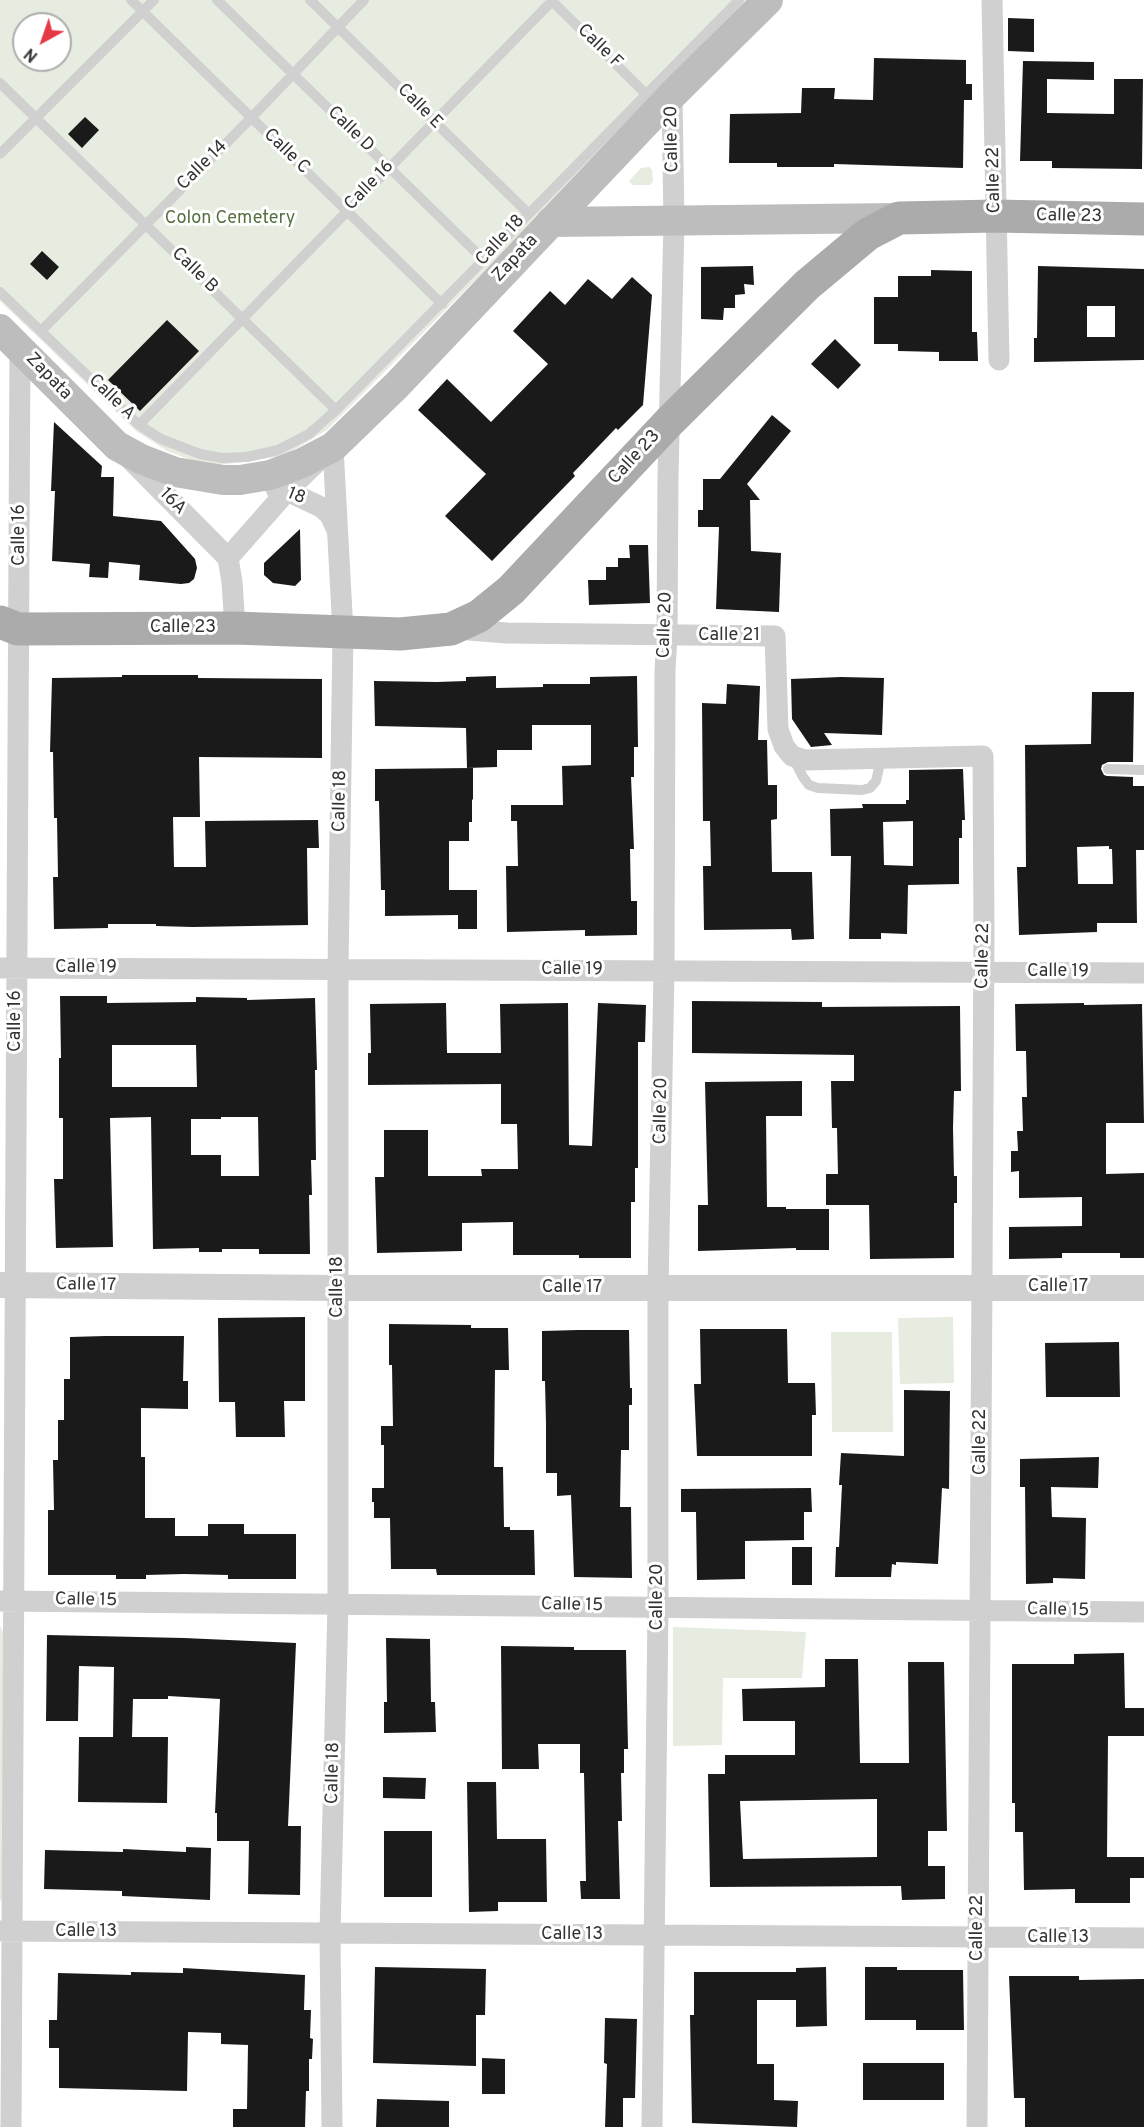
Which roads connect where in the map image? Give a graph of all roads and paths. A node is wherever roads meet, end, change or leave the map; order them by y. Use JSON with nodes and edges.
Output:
{"nodes":[{"id":1,"x":131,"y":0,"type":"edge"},
{"id":2,"x":154,"y":0,"type":"edge"},
{"id":3,"x":217,"y":0,"type":"edge"},
{"id":4,"x":310,"y":0,"type":"edge"},
{"id":5,"x":364,"y":0,"type":"edge"},
{"id":6,"x":552,"y":0,"type":"edge"},
{"id":7,"x":739,"y":0,"type":"edge"},
{"id":8,"x":768,"y":0,"type":"edge"},
{"id":9,"x":992,"y":0,"type":"edge"},
{"id":10,"x":143,"y":12,"type":"junction"},
{"id":11,"x":337,"y":26,"type":"junction"},
{"id":12,"x":292,"y":74,"type":"junction"},
{"id":13,"x":0,"y":83,"type":"edge"},
{"id":14,"x":660,"y":95,"type":"junction"},
{"id":15,"x":36,"y":118,"type":"junction"},
{"id":16,"x":251,"y":118,"type":"junction"},
{"id":17,"x":433,"y":121,"type":"junction"},
{"id":18,"x":0,"y":154,"type":"edge"},
{"id":19,"x":389,"y":167,"type":"junction"},
{"id":20,"x":346,"y":210,"type":"junction"},
{"id":21,"x":995,"y":216,"type":"junction"},
{"id":22,"x":539,"y":218,"type":"junction"},
{"id":23,"x":899,"y":218,"type":"junction"},
{"id":24,"x":1144,"y":219,"type":"edge"},
{"id":25,"x":674,"y":222,"type":"junction"},
{"id":26,"x":146,"y":224,"type":"junction"},
{"id":27,"x":484,"y":260,"type":"junction"},
{"id":28,"x":0,"y":292,"type":"edge"},
{"id":29,"x":442,"y":304,"type":"junction"},
{"id":30,"x":242,"y":318,"type":"junction"},
{"id":31,"x":20,"y":336,"type":"edge"},
{"id":32,"x":999,"y":360,"type":"dead end"},
{"id":33,"x":336,"y":410,"type":"junction"},
{"id":34,"x":669,"y":422,"type":"junction"},
{"id":35,"x":139,"y":425,"type":"junction"},
{"id":36,"x":117,"y":446,"type":"junction"},
{"id":37,"x":333,"y":447,"type":"junction"},
{"id":38,"x":237,"y":472,"type":"junction"},
{"id":39,"x":287,"y":491,"type":"junction"},
{"id":40,"x":338,"y":533,"type":"junction"},
{"id":41,"x":228,"y":558,"type":"junction"},
{"id":42,"x":6,"y":627,"type":"edge"},
{"id":43,"x":235,"y":628,"type":"junction"},
{"id":44,"x":451,"y":629,"type":"junction"},
{"id":45,"x":343,"y":632,"type":"junction"},
{"id":46,"x":667,"y":636,"type":"junction"},
{"id":47,"x":792,"y":756,"type":"junction"},
{"id":48,"x":881,"y":759,"type":"junction"},
{"id":49,"x":1108,"y":769,"type":"dead end"},
{"id":50,"x":1144,"y":770,"type":"edge"},
{"id":51,"x":8,"y":968,"type":"edge"},
{"id":52,"x":338,"y":969,"type":"junction"},
{"id":53,"x":664,"y":971,"type":"junction"},
{"id":54,"x":984,"y":972,"type":"junction"},
{"id":55,"x":1144,"y":973,"type":"edge"},
{"id":56,"x":7,"y":1285,"type":"edge"},
{"id":57,"x":982,"y":1287,"type":"junction"},
{"id":58,"x":338,"y":1288,"type":"junction"},
{"id":59,"x":1144,"y":1288,"type":"edge"},
{"id":60,"x":658,"y":1289,"type":"junction"},
{"id":61,"x":7,"y":1601,"type":"edge"},
{"id":62,"x":338,"y":1604,"type":"junction"},
{"id":63,"x":658,"y":1607,"type":"junction"},
{"id":64,"x":980,"y":1610,"type":"junction"},
{"id":65,"x":1144,"y":1612,"type":"edge"},
{"id":66,"x":6,"y":1931,"type":"edge"},
{"id":67,"x":330,"y":1933,"type":"junction"},
{"id":68,"x":653,"y":1935,"type":"junction"},
{"id":69,"x":978,"y":1937,"type":"junction"},
{"id":70,"x":1144,"y":1938,"type":"edge"},
{"id":71,"x":11,"y":2127,"type":"edge"},
{"id":72,"x":332,"y":2127,"type":"edge"},
{"id":73,"x":652,"y":2127,"type":"edge"},
{"id":74,"x":977,"y":2127,"type":"edge"}],
"edges":[{"from":1,"to":10,"type":"lane","name":"Calle C"},
{"from":2,"to":10,"type":"lane"},
{"from":3,"to":12,"type":"lane","name":"Calle D"},
{"from":4,"to":11,"type":"lane","name":"Calle E"},
{"from":5,"to":11,"type":"lane","name":"Calle 14"},
{"from":6,"to":14,"type":"lane","name":"Calle F"},
{"from":6,"to":17,"type":"lane","name":"Calle 16"},
{"from":7,"to":14,"type":"lane"},
{"from":8,"to":14,"type":"main road","name":"Zapata"},
{"from":9,"to":21,"type":"street","name":"Calle 22"},
{"from":10,"to":15,"type":"lane"},
{"from":10,"to":16,"type":"lane","name":"Calle C"},
{"from":11,"to":12,"type":"lane","name":"Calle 14"},
{"from":11,"to":17,"type":"lane","name":"Calle E"},
{"from":12,"to":16,"type":"lane","name":"Calle 14"},
{"from":12,"to":19,"type":"lane","name":"Calle D"},
{"from":13,"to":15,"type":"lane","name":"Calle B"},
{"from":14,"to":22,"type":"main road","name":"Zapata"},
{"from":14,"to":25,"type":"street","name":"Calle 20"},
{"from":15,"to":18,"type":"lane"},
{"from":15,"to":26,"type":"lane","name":"Calle B"},
{"from":16,"to":20,"type":"lane","name":"Calle C"},
{"from":16,"to":26,"type":"lane","name":"Calle 14"},
{"from":17,"to":19,"type":"lane","name":"Calle 16"},
{"from":17,"to":22,"type":"lane","name":"Calle E"},
{"from":19,"to":20,"type":"lane","name":"Calle 16"},
{"from":19,"to":27,"type":"lane","name":"Calle D"},
{"from":20,"to":29,"type":"lane","name":"Calle C"},
{"from":20,"to":30,"type":"lane","name":"Calle 16"},
{"from":21,"to":23,"type":"main road","name":"Calle 23"},
{"from":21,"to":24,"type":"main road","name":"Calle 23"},
{"from":21,"to":32,"type":"street","name":"Calle 22"},
{"from":22,"to":25,"type":"main road"},
{"from":22,"to":27,"type":"lane","name":"Calle 18"},
{"from":22,"to":37,"type":"main road","name":"Zapata"},
{"from":23,"to":25,"type":"main road"},
{"from":23,"to":34,"type":"main road","name":"Calle 23"},
{"from":25,"to":34,"type":"street","name":"Calle 20"},
{"from":26,"to":30,"type":"lane","name":"Calle B"},
{"from":26,"to":31,"type":"lane","name":"Calle 14"},
{"from":27,"to":29,"type":"lane","name":"Calle 18"},
{"from":28,"to":31,"type":"lane","name":"Calle A"},
{"from":29,"to":33,"type":"lane","name":"Calle 18"},
{"from":30,"to":33,"type":"lane","name":"Calle B"},
{"from":30,"to":35,"type":"lane","name":"Calle 16"},
{"from":31,"to":35,"type":"lane","name":"Calle A"},
{"from":31,"to":36,"type":"main road","name":"Zapata"},
{"from":31,"to":42,"type":"street","name":"Calle 16"},
{"from":33,"to":38,"type":"lane","name":"Calle 18"},
{"from":34,"to":44,"type":"main road","name":"Calle 23"},
{"from":34,"to":46,"type":"street","name":"Calle 20"},
{"from":35,"to":38,"type":"lane","name":"Calle A"},
{"from":36,"to":38,"type":"main road","name":"Zapata"},
{"from":36,"to":41,"type":"street","name":"16A"},
{"from":37,"to":38,"type":"main road","name":"Zapata"},
{"from":37,"to":39,"type":"street"},
{"from":37,"to":40,"type":"street","name":"Calle 18"},
{"from":38,"to":39,"type":"street","name":"18"},
{"from":39,"to":40,"type":"street","name":"18"},
{"from":39,"to":41,"type":"street"},
{"from":40,"to":45,"type":"street","name":"Calle 18"},
{"from":41,"to":43,"type":"street"},
{"from":42,"to":43,"type":"main road","name":"Calle 23"},
{"from":42,"to":51,"type":"street","name":"Calle 16"},
{"from":43,"to":45,"type":"main road","name":"Calle 23"},
{"from":44,"to":45,"type":"main road","name":"Calle 23"},
{"from":44,"to":46,"type":"street","name":"Calle 21"},
{"from":45,"to":52,"type":"street","name":"Calle 18"},
{"from":46,"to":47,"type":"street","name":"Calle 21"},
{"from":46,"to":53,"type":"street","name":"Calle 20"},
{"from":47,"to":48,"type":"street"},
{"from":47,"to":48,"type":"lane","name":"Calle 21"},
{"from":48,"to":54,"type":"street","name":"Calle 22"},
{"from":49,"to":50,"type":"lane"},
{"from":51,"to":52,"type":"street","name":"Calle 19"},
{"from":51,"to":56,"type":"street","name":"Calle 16"},
{"from":52,"to":53,"type":"street","name":"Calle 19"},
{"from":52,"to":58,"type":"street","name":"Calle 18"},
{"from":53,"to":54,"type":"street","name":"Calle 19"},
{"from":53,"to":60,"type":"street","name":"Calle 20"},
{"from":54,"to":55,"type":"street","name":"Calle 19"},
{"from":54,"to":57,"type":"street","name":"Calle 22"},
{"from":56,"to":58,"type":"street","name":"Calle 17"},
{"from":56,"to":61,"type":"street","name":"Calle 16"},
{"from":57,"to":59,"type":"street","name":"Calle 17"},
{"from":57,"to":60,"type":"street","name":"Calle 17"},
{"from":57,"to":64,"type":"street","name":"Calle 22"},
{"from":58,"to":60,"type":"street","name":"Calle 17"},
{"from":58,"to":62,"type":"street","name":"Calle 18"},
{"from":60,"to":63,"type":"street","name":"Calle 20"},
{"from":61,"to":62,"type":"street","name":"Calle 15"},
{"from":61,"to":66,"type":"street","name":"Calle 16"},
{"from":62,"to":63,"type":"street","name":"Calle 15"},
{"from":62,"to":67,"type":"street","name":"Calle 18"},
{"from":63,"to":64,"type":"street","name":"Calle 15"},
{"from":63,"to":68,"type":"street","name":"Calle 20"},
{"from":64,"to":65,"type":"street","name":"Calle 15"},
{"from":64,"to":69,"type":"street","name":"Calle 22"},
{"from":66,"to":67,"type":"street","name":"Calle 13"},
{"from":66,"to":71,"type":"street","name":"Calle 16"},
{"from":67,"to":68,"type":"street","name":"Calle 13"},
{"from":67,"to":72,"type":"street","name":"Calle 18"},
{"from":68,"to":69,"type":"street","name":"Calle 13"},
{"from":68,"to":73,"type":"street","name":"Calle 20"},
{"from":69,"to":70,"type":"street","name":"Calle 13"},
{"from":69,"to":74,"type":"street","name":"Calle 22"}]}
